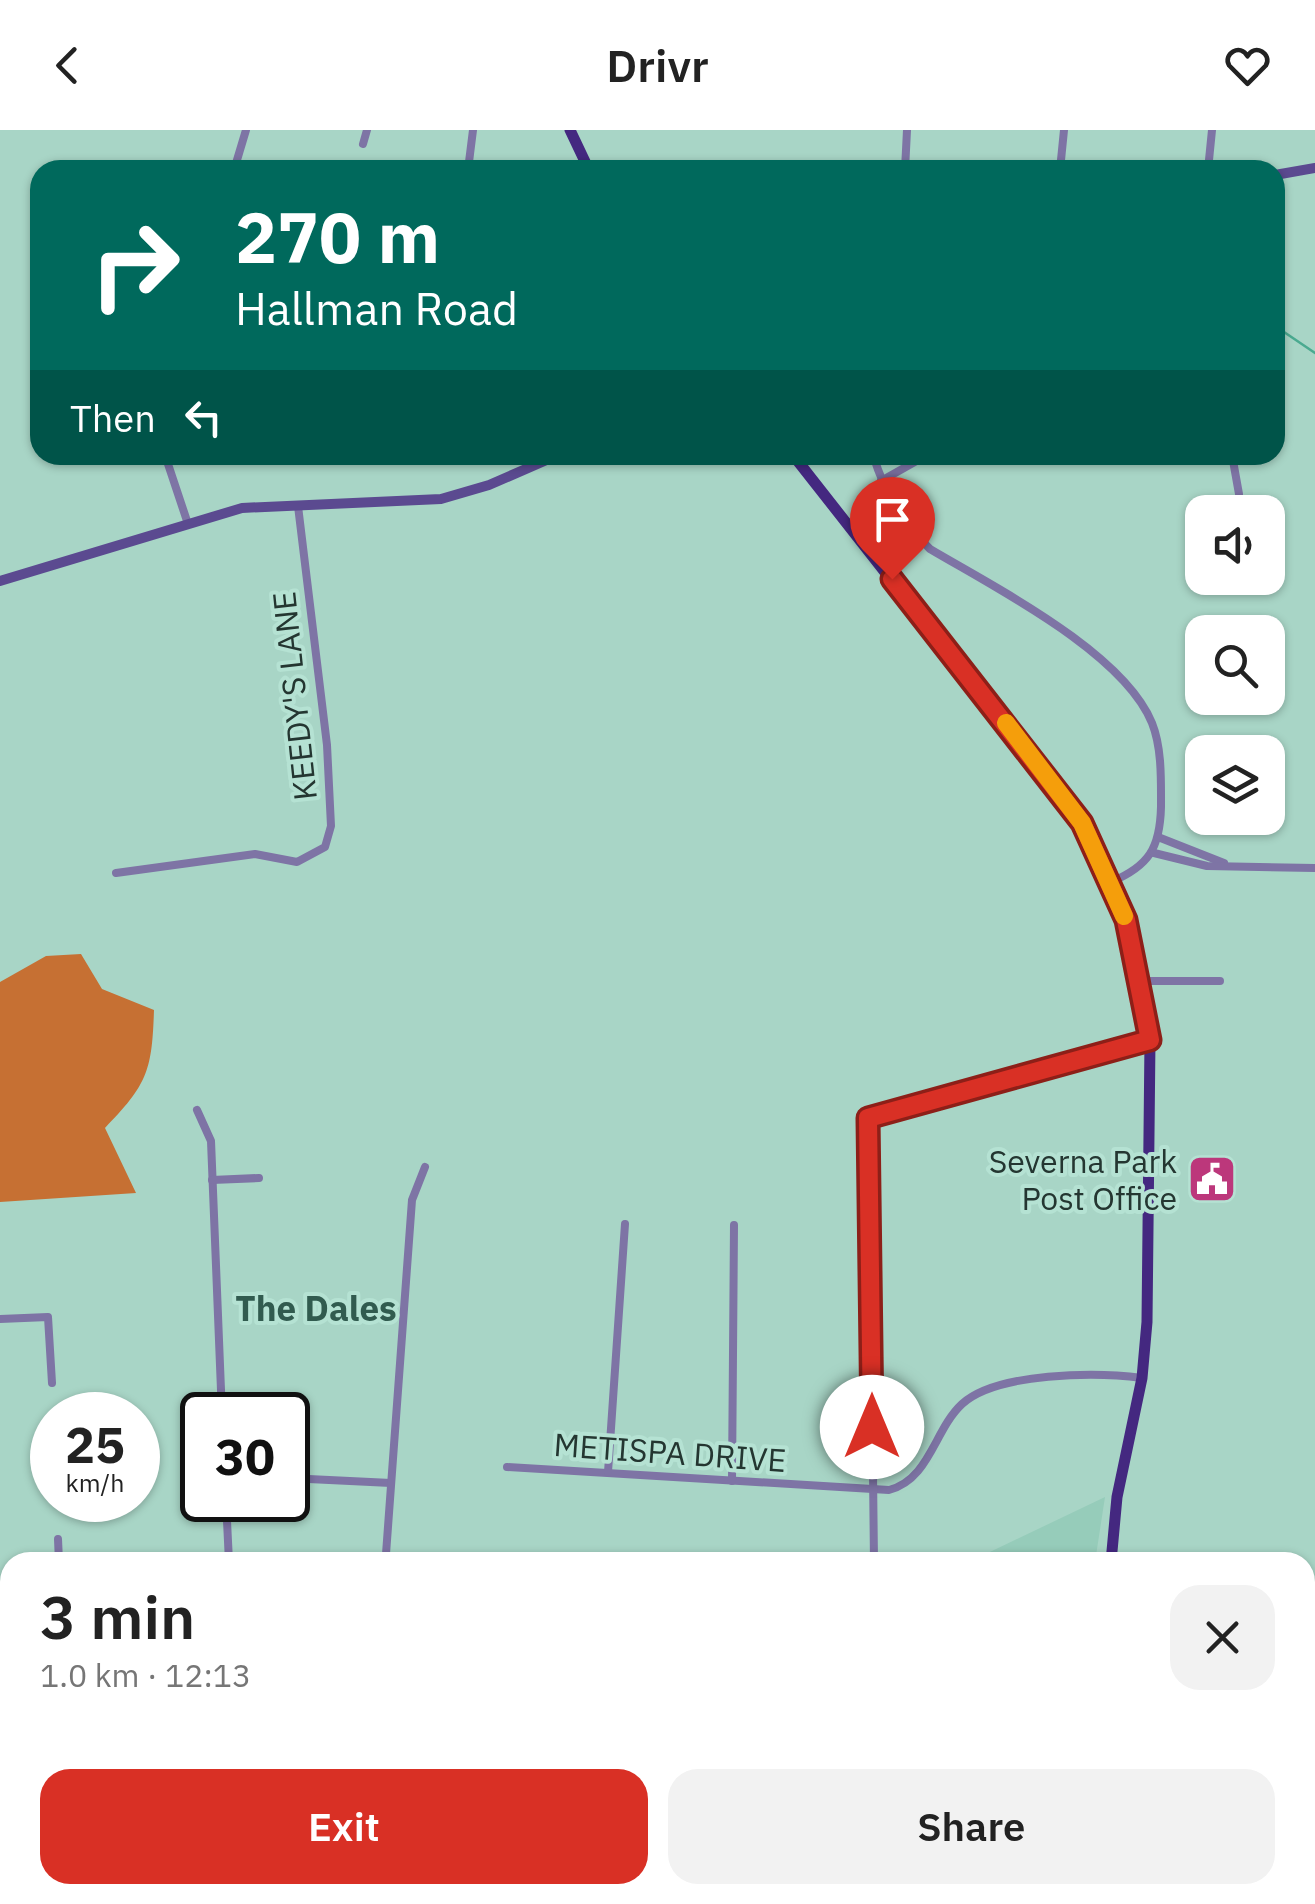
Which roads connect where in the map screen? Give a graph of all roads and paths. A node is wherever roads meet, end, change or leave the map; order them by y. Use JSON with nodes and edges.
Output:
{"nodes":[{"id":1,"x":246,"y":130,"type":"edge"},
{"id":2,"x":367,"y":130,"type":"edge"},
{"id":3,"x":474,"y":130,"type":"edge"},
{"id":4,"x":570,"y":130,"type":"edge"},
{"id":5,"x":907,"y":130,"type":"edge"},
{"id":6,"x":1064,"y":130,"type":"edge"},
{"id":7,"x":1212,"y":130,"type":"edge"},
{"id":8,"x":362,"y":144,"type":"dead end"},
{"id":9,"x":237,"y":160,"type":"edge"},
{"id":10,"x":470,"y":160,"type":"edge"},
{"id":11,"x":584,"y":160,"type":"edge"},
{"id":12,"x":906,"y":160,"type":"edge"},
{"id":13,"x":1061,"y":160,"type":"edge"},
{"id":14,"x":1209,"y":160,"type":"edge"},
{"id":15,"x":1315,"y":168,"type":"edge"},
{"id":16,"x":1285,"y":173,"type":"edge"},
{"id":17,"x":168,"y":465,"type":"edge"},
{"id":18,"x":534,"y":465,"type":"edge"},
{"id":19,"x":801,"y":465,"type":"edge"},
{"id":20,"x":877,"y":465,"type":"edge"},
{"id":21,"x":909,"y":465,"type":"edge"},
{"id":22,"x":1234,"y":465,"type":"edge"},
{"id":23,"x":881,"y":481,"type":"junction"},
{"id":24,"x":1239,"y":494,"type":"dead end"},
{"id":25,"x":298,"y":506,"type":"junction"},
{"id":26,"x":188,"y":521,"type":"junction"},
{"id":27,"x":0,"y":582,"type":"edge"},
{"id":28,"x":1158,"y":837,"type":"junction"},
{"id":29,"x":1154,"y":853,"type":"junction"},
{"id":30,"x":1228,"y":864,"type":"junction"},
{"id":31,"x":1315,"y":868,"type":"edge"},
{"id":32,"x":116,"y":873,"type":"dead end"},
{"id":33,"x":1111,"y":882,"type":"junction"},
{"id":34,"x":1141,"y":981,"type":"junction"},
{"id":35,"x":1220,"y":981,"type":"dead end"},
{"id":36,"x":1150,"y":1040,"type":"junction"},
{"id":37,"x":197,"y":1110,"type":"dead end"},
{"id":38,"x":425,"y":1168,"type":"dead end"},
{"id":39,"x":258,"y":1178,"type":"dead end"},
{"id":40,"x":212,"y":1180,"type":"junction"},
{"id":41,"x":625,"y":1224,"type":"dead end"},
{"id":42,"x":734,"y":1226,"type":"dead end"},
{"id":43,"x":0,"y":1319,"type":"edge"},
{"id":44,"x":1142,"y":1378,"type":"junction"},
{"id":45,"x":52,"y":1382,"type":"dead end"},
{"id":46,"x":221,"y":1392,"type":"edge"},
{"id":47,"x":507,"y":1467,"type":"dead end"},
{"id":48,"x":608,"y":1472,"type":"junction"},
{"id":49,"x":310,"y":1479,"type":"edge"},
{"id":50,"x":732,"y":1481,"type":"junction"},
{"id":51,"x":391,"y":1483,"type":"junction"},
{"id":52,"x":872,"y":1490,"type":"junction"},
{"id":53,"x":227,"y":1522,"type":"edge"},
{"id":54,"x":58,"y":1539,"type":"dead end"},
{"id":55,"x":59,"y":1552,"type":"edge"},
{"id":56,"x":228,"y":1552,"type":"edge"},
{"id":57,"x":386,"y":1552,"type":"edge"},
{"id":58,"x":874,"y":1552,"type":"edge"},
{"id":59,"x":1112,"y":1552,"type":"edge"}],
"edges":[{"from":1,"to":9,"type":"street"},
{"from":2,"to":8,"type":"street"},
{"from":3,"to":10,"type":"street"},
{"from":4,"to":11,"type":"main road"},
{"from":5,"to":12,"type":"street"},
{"from":6,"to":13,"type":"street"},
{"from":7,"to":14,"type":"street"},
{"from":15,"to":16,"type":"main road"},
{"from":17,"to":26,"type":"street"},
{"from":18,"to":25,"type":"main road"},
{"from":19,"to":33,"type":"main road"},
{"from":20,"to":23,"type":"street"},
{"from":21,"to":23,"type":"street"},
{"from":22,"to":24,"type":"street"},
{"from":23,"to":28,"type":"street"},
{"from":25,"to":26,"type":"main road"},
{"from":25,"to":32,"type":"street","name":"KEEDY'S LANE"},
{"from":26,"to":27,"type":"main road"},
{"from":28,"to":29,"type":"street"},
{"from":28,"to":30,"type":"street"},
{"from":29,"to":30,"type":"street"},
{"from":29,"to":33,"type":"street"},
{"from":30,"to":31,"type":"street"},
{"from":33,"to":34,"type":"main road"},
{"from":34,"to":35,"type":"street"},
{"from":34,"to":36,"type":"main road"},
{"from":36,"to":44,"type":"main road"},
{"from":36,"to":52,"type":"street"},
{"from":37,"to":40,"type":"street"},
{"from":38,"to":51,"type":"street"},
{"from":39,"to":40,"type":"street"},
{"from":40,"to":46,"type":"street"},
{"from":41,"to":48,"type":"street"},
{"from":42,"to":50,"type":"street"},
{"from":43,"to":45,"type":"street"},
{"from":44,"to":52,"type":"street","name":"METISPA DRIVE"},
{"from":44,"to":59,"type":"main road"},
{"from":47,"to":48,"type":"street","name":"METISPA DRIVE"},
{"from":48,"to":50,"type":"street","name":"METISPA DRIVE"},
{"from":49,"to":51,"type":"street"},
{"from":50,"to":52,"type":"street","name":"METISPA DRIVE"},
{"from":51,"to":57,"type":"street"},
{"from":52,"to":58,"type":"street"},
{"from":53,"to":56,"type":"street"},
{"from":54,"to":55,"type":"street"}]}
